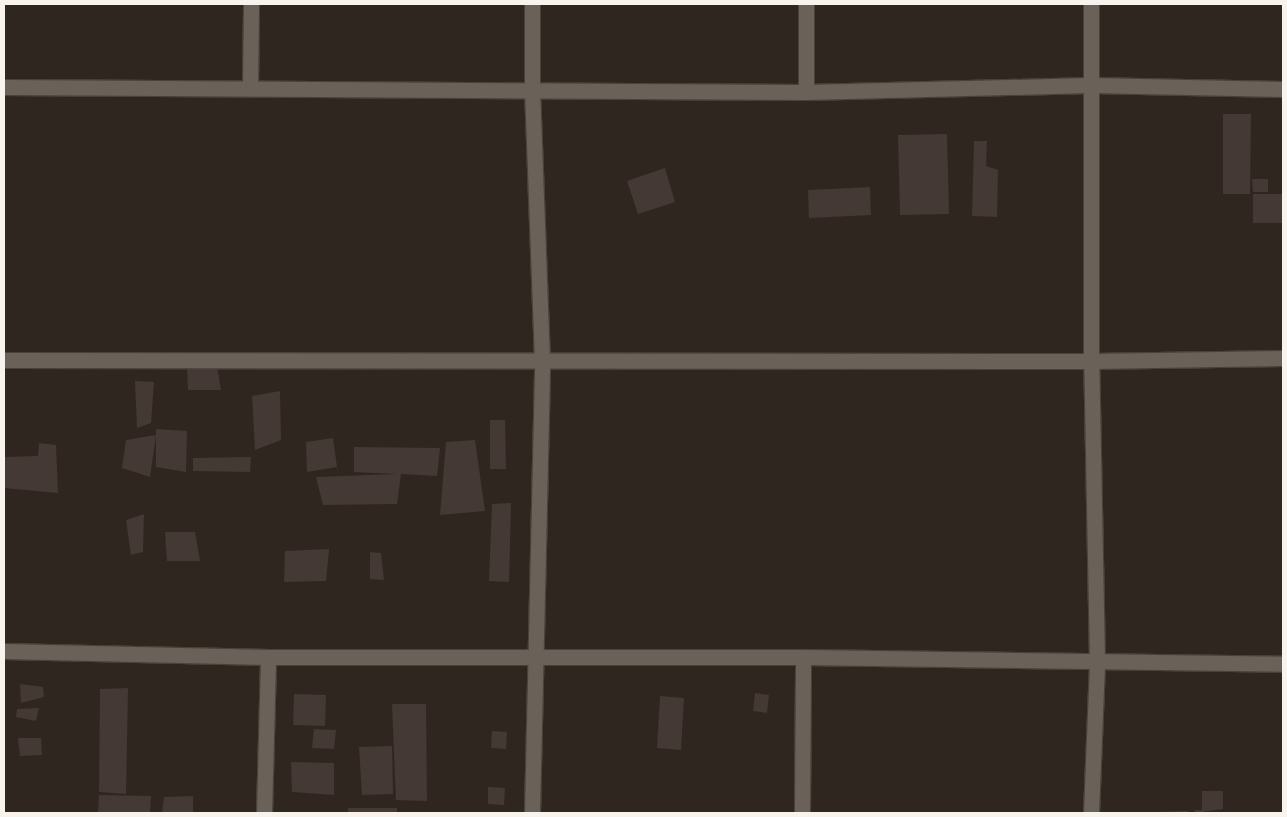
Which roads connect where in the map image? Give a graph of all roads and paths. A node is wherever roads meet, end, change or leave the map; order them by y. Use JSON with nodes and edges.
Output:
{"nodes":[{"id":1,"x":251,"y":4,"type":"edge"},
{"id":2,"x":532,"y":4,"type":"edge"},
{"id":3,"x":806,"y":4,"type":"edge"},
{"id":4,"x":1091,"y":4,"type":"edge"},
{"id":5,"x":1090,"y":86,"type":"junction"},
{"id":6,"x":4,"y":87,"type":"edge"},
{"id":7,"x":250,"y":88,"type":"junction"},
{"id":8,"x":1283,"y":90,"type":"edge"},
{"id":9,"x":532,"y":91,"type":"junction"},
{"id":10,"x":806,"y":92,"type":"junction"},
{"id":11,"x":1283,"y":358,"type":"edge"},
{"id":12,"x":4,"y":360,"type":"edge"},
{"id":13,"x":542,"y":361,"type":"junction"},
{"id":14,"x":1091,"y":361,"type":"junction"},
{"id":15,"x":4,"y":651,"type":"edge"},
{"id":16,"x":268,"y":657,"type":"junction"},
{"id":17,"x":803,"y":657,"type":"junction"},
{"id":18,"x":535,"y":658,"type":"junction"},
{"id":19,"x":1097,"y":661,"type":"junction"},
{"id":20,"x":1283,"y":664,"type":"edge"},
{"id":21,"x":264,"y":813,"type":"edge"},
{"id":22,"x":532,"y":813,"type":"edge"},
{"id":23,"x":802,"y":813,"type":"edge"},
{"id":24,"x":1091,"y":813,"type":"edge"}],
"edges":[{"from":1,"to":7,"type":"street"},
{"from":2,"to":9,"type":"street"},
{"from":3,"to":10,"type":"street"},
{"from":4,"to":5,"type":"street"},
{"from":5,"to":8,"type":"street"},
{"from":5,"to":10,"type":"street"},
{"from":5,"to":14,"type":"street"},
{"from":6,"to":7,"type":"street"},
{"from":7,"to":9,"type":"street"},
{"from":9,"to":10,"type":"street"},
{"from":9,"to":13,"type":"street"},
{"from":11,"to":14,"type":"street"},
{"from":12,"to":13,"type":"street"},
{"from":13,"to":14,"type":"street"},
{"from":13,"to":18,"type":"street"},
{"from":14,"to":19,"type":"street"},
{"from":15,"to":16,"type":"street"},
{"from":16,"to":18,"type":"street"},
{"from":16,"to":21,"type":"street"},
{"from":17,"to":18,"type":"street"},
{"from":17,"to":19,"type":"street"},
{"from":17,"to":23,"type":"street"},
{"from":18,"to":22,"type":"street"},
{"from":19,"to":20,"type":"street"},
{"from":19,"to":24,"type":"street"}]}
